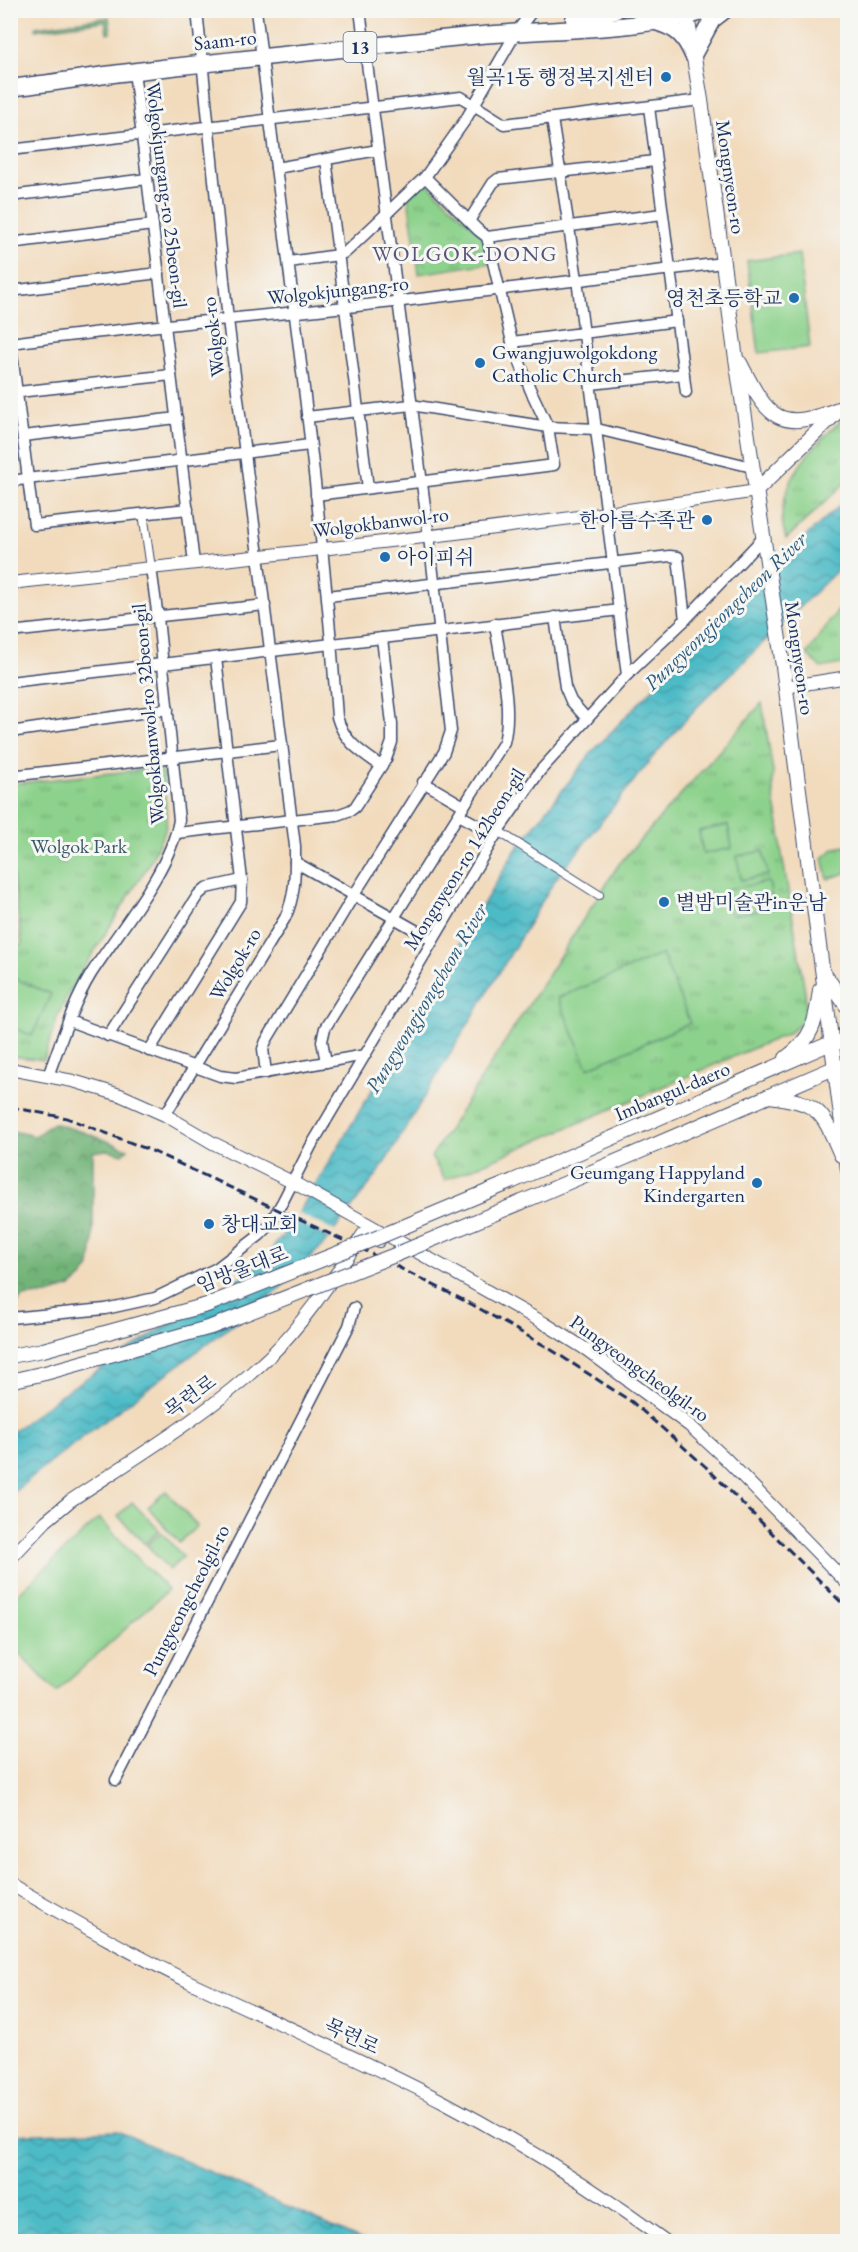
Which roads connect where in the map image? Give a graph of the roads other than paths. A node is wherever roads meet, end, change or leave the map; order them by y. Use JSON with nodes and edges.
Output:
{"nodes":[{"id":1,"x":197,"y":10,"type":"edge"},
{"id":2,"x":256,"y":10,"type":"edge"},
{"id":3,"x":360,"y":10,"type":"edge"},
{"id":4,"x":533,"y":10,"type":"edge"},
{"id":5,"x":616,"y":10,"type":"edge"},
{"id":6,"x":710,"y":10,"type":"edge"},
{"id":7,"x":725,"y":10,"type":"edge"},
{"id":8,"x":687,"y":14,"type":"edge"},
{"id":9,"x":652,"y":21,"type":"junction"},
{"id":10,"x":517,"y":31,"type":"junction"},
{"id":11,"x":364,"y":46,"type":"junction"},
{"id":12,"x":693,"y":55,"type":"junction"},
{"id":13,"x":262,"y":57,"type":"junction"},
{"id":14,"x":203,"y":64,"type":"junction"},
{"id":15,"x":134,"y":71,"type":"junction"},
{"id":16,"x":10,"y":88,"type":"edge"},
{"id":17,"x":701,"y":100,"type":"junction"},
{"id":18,"x":474,"y":105,"type":"junction"},
{"id":19,"x":372,"y":107,"type":"junction"},
{"id":20,"x":649,"y":107,"type":"junction"},
{"id":21,"x":270,"y":119,"type":"junction"},
{"id":22,"x":552,"y":119,"type":"junction"},
{"id":23,"x":209,"y":126,"type":"junction"},
{"id":24,"x":142,"y":135,"type":"junction"},
{"id":25,"x":10,"y":150,"type":"edge"},
{"id":26,"x":378,"y":150,"type":"junction"},
{"id":27,"x":326,"y":159,"type":"junction"},
{"id":28,"x":655,"y":161,"type":"junction"},
{"id":29,"x":276,"y":168,"type":"junction"},
{"id":30,"x":561,"y":173,"type":"junction"},
{"id":31,"x":425,"y":177,"type":"junction"},
{"id":32,"x":147,"y":179,"type":"junction"},
{"id":33,"x":10,"y":196,"type":"edge"},
{"id":34,"x":386,"y":213,"type":"junction"},
{"id":35,"x":662,"y":214,"type":"junction"},
{"id":36,"x":469,"y":221,"type":"junction"},
{"id":37,"x":153,"y":225,"type":"junction"},
{"id":38,"x":569,"y":225,"type":"junction"},
{"id":39,"x":488,"y":237,"type":"junction"},
{"id":40,"x":10,"y":243,"type":"edge"},
{"id":41,"x":338,"y":255,"type":"junction"},
{"id":42,"x":289,"y":262,"type":"junction"},
{"id":43,"x":723,"y":263,"type":"junction"},
{"id":44,"x":669,"y":269,"type":"junction"},
{"id":45,"x":159,"y":273,"type":"junction"},
{"id":46,"x":578,"y":279,"type":"junction"},
{"id":47,"x":501,"y":288,"type":"junction"},
{"id":48,"x":10,"y":291,"type":"edge"},
{"id":49,"x":398,"y":302,"type":"junction"},
{"id":50,"x":345,"y":307,"type":"junction"},
{"id":51,"x":295,"y":312,"type":"junction"},
{"id":52,"x":228,"y":320,"type":"junction"},
{"id":53,"x":677,"y":321,"type":"junction"},
{"id":54,"x":165,"y":324,"type":"junction"},
{"id":55,"x":585,"y":333,"type":"junction"},
{"id":56,"x":11,"y":342,"type":"edge"},
{"id":57,"x":512,"y":342,"type":"junction"},
{"id":58,"x":735,"y":352,"type":"junction"},
{"id":59,"x":684,"y":374,"type":"junction"},
{"id":60,"x":171,"y":375,"type":"junction"},
{"id":61,"x":591,"y":384,"type":"junction"},
{"id":62,"x":18,"y":392,"type":"junction"},
{"id":63,"x":686,"y":393,"type":"dead end"},
{"id":64,"x":411,"y":405,"type":"junction"},
{"id":65,"x":844,"y":405,"type":"edge"},
{"id":66,"x":358,"y":411,"type":"junction"},
{"id":67,"x":307,"y":417,"type":"junction"},
{"id":68,"x":177,"y":418,"type":"junction"},
{"id":69,"x":548,"y":427,"type":"junction"},
{"id":70,"x":597,"y":429,"type":"junction"},
{"id":71,"x":23,"y":436,"type":"junction"},
{"id":72,"x":310,"y":446,"type":"junction"},
{"id":73,"x":245,"y":453,"type":"junction"},
{"id":74,"x":182,"y":461,"type":"junction"},
{"id":75,"x":752,"y":467,"type":"junction"},
{"id":76,"x":29,"y":479,"type":"junction"},
{"id":77,"x":10,"y":481,"type":"edge"},
{"id":78,"x":422,"y":483,"type":"junction"},
{"id":79,"x":368,"y":488,"type":"junction"},
{"id":80,"x":756,"y":490,"type":"junction"},
{"id":81,"x":316,"y":495,"type":"junction"},
{"id":82,"x":188,"y":509,"type":"junction"},
{"id":83,"x":142,"y":513,"type":"junction"},
{"id":84,"x":609,"y":514,"type":"junction"},
{"id":85,"x":429,"y":537,"type":"junction"},
{"id":86,"x":764,"y":544,"type":"junction"},
{"id":87,"x":322,"y":549,"type":"junction"},
{"id":88,"x":258,"y":556,"type":"junction"},
{"id":89,"x":194,"y":563,"type":"junction"},
{"id":90,"x":614,"y":563,"type":"junction"},
{"id":91,"x":151,"y":568,"type":"junction"},
{"id":92,"x":10,"y":583,"type":"edge"},
{"id":93,"x":434,"y":585,"type":"junction"},
{"id":94,"x":328,"y":596,"type":"junction"},
{"id":95,"x":265,"y":605,"type":"junction"},
{"id":96,"x":620,"y":610,"type":"junction"},
{"id":97,"x":555,"y":617,"type":"junction"},
{"id":98,"x":158,"y":618,"type":"junction"},
{"id":99,"x":685,"y":620,"type":"junction"},
{"id":100,"x":495,"y":624,"type":"junction"},
{"id":101,"x":439,"y":631,"type":"junction"},
{"id":102,"x":10,"y":632,"type":"edge"},
{"id":103,"x":382,"y":638,"type":"junction"},
{"id":104,"x":332,"y":644,"type":"junction"},
{"id":105,"x":271,"y":651,"type":"junction"},
{"id":106,"x":216,"y":658,"type":"junction"},
{"id":107,"x":163,"y":664,"type":"junction"},
{"id":108,"x":627,"y":675,"type":"junction"},
{"id":109,"x":848,"y":677,"type":"edge"},
{"id":110,"x":10,"y":682,"type":"edge"},
{"id":111,"x":785,"y":687,"type":"junction"},
{"id":112,"x":168,"y":709,"type":"junction"},
{"id":113,"x":586,"y":719,"type":"junction"},
{"id":114,"x":10,"y":732,"type":"edge"},
{"id":115,"x":281,"y":745,"type":"junction"},
{"id":116,"x":226,"y":752,"type":"junction"},
{"id":117,"x":173,"y":759,"type":"junction"},
{"id":118,"x":381,"y":766,"type":"junction"},
{"id":119,"x":10,"y":776,"type":"edge"},
{"id":120,"x":423,"y":782,"type":"junction"},
{"id":121,"x":459,"y":814,"type":"junction"},
{"id":122,"x":291,"y":821,"type":"junction"},
{"id":123,"x":235,"y":827,"type":"junction"},
{"id":124,"x":177,"y":834,"type":"junction"},
{"id":125,"x":500,"y":834,"type":"junction"},
{"id":126,"x":295,"y":862,"type":"junction"},
{"id":127,"x":242,"y":880,"type":"junction"},
{"id":128,"x":354,"y":895,"type":"junction"},
{"id":129,"x":599,"y":895,"type":"dead end"},
{"id":130,"x":394,"y":918,"type":"junction"},
{"id":131,"x":433,"y":940,"type":"junction"},
{"id":132,"x":822,"y":970,"type":"junction"},
{"id":133,"x":848,"y":1008,"type":"edge"},
{"id":134,"x":69,"y":1021,"type":"junction"},
{"id":135,"x":108,"y":1036,"type":"junction"},
{"id":136,"x":848,"y":1041,"type":"edge"},
{"id":137,"x":831,"y":1043,"type":"junction"},
{"id":138,"x":149,"y":1052,"type":"junction"},
{"id":139,"x":365,"y":1055,"type":"junction"},
{"id":140,"x":326,"y":1062,"type":"junction"},
{"id":141,"x":194,"y":1067,"type":"junction"},
{"id":142,"x":841,"y":1067,"type":"edge"},
{"id":143,"x":10,"y":1069,"type":"edge"},
{"id":144,"x":266,"y":1072,"type":"junction"},
{"id":145,"x":765,"y":1072,"type":"junction"},
{"id":146,"x":48,"y":1076,"type":"junction"},
{"id":147,"x":768,"y":1096,"type":"junction"},
{"id":148,"x":165,"y":1114,"type":"junction"},
{"id":149,"x":848,"y":1171,"type":"edge"},
{"id":150,"x":513,"y":1181,"type":"joint"},
{"id":151,"x":296,"y":1183,"type":"junction"},
{"id":152,"x":369,"y":1231,"type":"junction"},
{"id":153,"x":354,"y":1308,"type":"dead end"},
{"id":154,"x":10,"y":1318,"type":"edge"},
{"id":155,"x":10,"y":1356,"type":"edge"},
{"id":156,"x":10,"y":1381,"type":"edge"},
{"id":157,"x":10,"y":1559,"type":"edge"},
{"id":158,"x":848,"y":1584,"type":"edge"},
{"id":159,"x":116,"y":1780,"type":"dead end"},
{"id":160,"x":10,"y":1884,"type":"edge"},
{"id":161,"x":667,"y":2241,"type":"edge"}],
"edges":[{"from":1,"to":14,"type":"street","name":"Wolgok-ro"},
{"from":2,"to":13,"type":"street"},
{"from":3,"to":11,"type":"street"},
{"from":4,"to":10,"type":"street"},
{"from":5,"to":10,"type":"main road","name":"Saam-ro","number":"13"},
{"from":6,"to":8,"type":"main road","name":"Saam-ro","number":"13"},
{"from":7,"to":12,"type":"main road"},
{"from":8,"to":9,"type":"main road","name":"Saam-ro","number":"13"},
{"from":8,"to":12,"type":"main road","name":"Mongnyeon-ro"},
{"from":9,"to":10,"type":"main road","name":"Saam-ro","number":"13"},
{"from":9,"to":12,"type":"main road"},
{"from":10,"to":11,"type":"main road","name":"Saam-ro","number":"13"},
{"from":10,"to":18,"type":"street"},
{"from":11,"to":13,"type":"main road","name":"Saam-ro","number":"13"},
{"from":11,"to":19,"type":"street"},
{"from":12,"to":17,"type":"main road","name":"Mongnyeon-ro"},
{"from":13,"to":14,"type":"main road","name":"Saam-ro","number":"13"},
{"from":13,"to":21,"type":"street"},
{"from":14,"to":15,"type":"main road","name":"Saam-ro","number":"13"},
{"from":14,"to":23,"type":"street","name":"Wolgok-ro"},
{"from":15,"to":16,"type":"main road","name":"Saam-ro","number":"13"},
{"from":15,"to":24,"type":"street","name":"Wolgokjungang-ro 25beon-gil"},
{"from":17,"to":20,"type":"street"},
{"from":17,"to":43,"type":"main road","name":"Mongnyeon-ro"},
{"from":18,"to":19,"type":"street"},
{"from":18,"to":22,"type":"street"},
{"from":18,"to":31,"type":"street"},
{"from":19,"to":21,"type":"street"},
{"from":19,"to":26,"type":"street"},
{"from":20,"to":22,"type":"street"},
{"from":20,"to":28,"type":"street"},
{"from":21,"to":23,"type":"street"},
{"from":21,"to":29,"type":"street"},
{"from":22,"to":30,"type":"street"},
{"from":23,"to":24,"type":"street"},
{"from":23,"to":52,"type":"street","name":"Wolgok-ro"},
{"from":24,"to":25,"type":"street"},
{"from":24,"to":32,"type":"street","name":"Wolgokjungang-ro 25beon-gil"},
{"from":26,"to":27,"type":"street"},
{"from":26,"to":34,"type":"street"},
{"from":27,"to":29,"type":"street"},
{"from":27,"to":41,"type":"street"},
{"from":28,"to":30,"type":"street"},
{"from":28,"to":35,"type":"street"},
{"from":29,"to":42,"type":"street"},
{"from":30,"to":36,"type":"street"},
{"from":30,"to":38,"type":"street"},
{"from":31,"to":34,"type":"street"},
{"from":31,"to":36,"type":"street"},
{"from":32,"to":33,"type":"street"},
{"from":32,"to":37,"type":"street","name":"Wolgokjungang-ro 25beon-gil"},
{"from":34,"to":41,"type":"street"},
{"from":34,"to":49,"type":"street"},
{"from":35,"to":38,"type":"street"},
{"from":35,"to":44,"type":"street"},
{"from":36,"to":39,"type":"street"},
{"from":37,"to":40,"type":"street"},
{"from":37,"to":45,"type":"street","name":"Wolgokjungang-ro 25beon-gil"},
{"from":38,"to":39,"type":"street"},
{"from":38,"to":46,"type":"street"},
{"from":39,"to":47,"type":"street"},
{"from":41,"to":42,"type":"street"},
{"from":41,"to":50,"type":"street"},
{"from":42,"to":51,"type":"street"},
{"from":43,"to":44,"type":"street","name":"Wolgokjungang-ro"},
{"from":43,"to":58,"type":"main road","name":"Mongnyeon-ro"},
{"from":44,"to":46,"type":"street","name":"Wolgokjungang-ro"},
{"from":44,"to":53,"type":"street"},
{"from":45,"to":48,"type":"street"},
{"from":45,"to":54,"type":"street","name":"Wolgokjungang-ro 25beon-gil"},
{"from":46,"to":47,"type":"street","name":"Wolgokjungang-ro"},
{"from":46,"to":55,"type":"street"},
{"from":47,"to":49,"type":"street","name":"Wolgokjungang-ro"},
{"from":47,"to":57,"type":"street"},
{"from":49,"to":50,"type":"street","name":"Wolgokjungang-ro"},
{"from":49,"to":64,"type":"street"},
{"from":50,"to":51,"type":"street","name":"Wolgokjungang-ro"},
{"from":50,"to":66,"type":"street"},
{"from":51,"to":52,"type":"street","name":"Wolgokjungang-ro"},
{"from":51,"to":67,"type":"street"},
{"from":52,"to":54,"type":"street","name":"Wolgokjungang-ro"},
{"from":52,"to":73,"type":"street","name":"Wolgok-ro"},
{"from":53,"to":55,"type":"street"},
{"from":53,"to":59,"type":"street"},
{"from":54,"to":56,"type":"street","name":"Wolgokjungang-ro"},
{"from":54,"to":60,"type":"street","name":"Wolgokjungang-ro 25beon-gil"},
{"from":55,"to":57,"type":"street"},
{"from":55,"to":61,"type":"street"},
{"from":56,"to":62,"type":"street"},
{"from":57,"to":69,"type":"street"},
{"from":58,"to":65,"type":"main road"},
{"from":58,"to":75,"type":"main road","name":"Mongnyeon-ro"},
{"from":59,"to":61,"type":"street"},
{"from":59,"to":63,"type":"street"},
{"from":60,"to":62,"type":"street"},
{"from":60,"to":68,"type":"street","name":"Wolgokjungang-ro 25beon-gil"},
{"from":61,"to":70,"type":"street"},
{"from":62,"to":71,"type":"street"},
{"from":64,"to":66,"type":"street"},
{"from":64,"to":69,"type":"street"},
{"from":64,"to":78,"type":"street"},
{"from":65,"to":80,"type":"main road"},
{"from":66,"to":67,"type":"street"},
{"from":66,"to":79,"type":"street"},
{"from":67,"to":72,"type":"street"},
{"from":68,"to":71,"type":"street"},
{"from":68,"to":74,"type":"street","name":"Wolgokjungang-ro 25beon-gil"},
{"from":69,"to":70,"type":"street"},
{"from":69,"to":78,"type":"street"},
{"from":70,"to":75,"type":"street"},
{"from":70,"to":84,"type":"street"},
{"from":71,"to":76,"type":"street"},
{"from":72,"to":73,"type":"street"},
{"from":72,"to":81,"type":"street"},
{"from":73,"to":74,"type":"street"},
{"from":73,"to":88,"type":"street","name":"Wolgok-ro"},
{"from":74,"to":76,"type":"street"},
{"from":74,"to":82,"type":"street","name":"Wolgokjungang-ro 25beon-gil"},
{"from":75,"to":80,"type":"main road","name":"Mongnyeon-ro"},
{"from":76,"to":77,"type":"street"},
{"from":76,"to":83,"type":"street"},
{"from":78,"to":79,"type":"street"},
{"from":78,"to":85,"type":"street"},
{"from":79,"to":81,"type":"street"},
{"from":80,"to":84,"type":"street","name":"Wolgokbanwol-ro"},
{"from":80,"to":86,"type":"main road","name":"Mongnyeon-ro"},
{"from":81,"to":87,"type":"street"},
{"from":82,"to":83,"type":"street"},
{"from":82,"to":89,"type":"street","name":"Wolgokjungang-ro 25beon-gil"},
{"from":83,"to":91,"type":"street"},
{"from":84,"to":85,"type":"street","name":"Wolgokbanwol-ro"},
{"from":84,"to":90,"type":"street"},
{"from":85,"to":87,"type":"street","name":"Wolgokbanwol-ro"},
{"from":85,"to":93,"type":"street"},
{"from":86,"to":99,"type":"street","name":"Mongnyeon-ro 142beon-gil"},
{"from":86,"to":111,"type":"main road","name":"Mongnyeon-ro"},
{"from":87,"to":88,"type":"street","name":"Wolgokbanwol-ro"},
{"from":87,"to":94,"type":"street"},
{"from":88,"to":89,"type":"street","name":"Wolgokbanwol-ro"},
{"from":88,"to":95,"type":"street","name":"Wolgok-ro"},
{"from":89,"to":91,"type":"street","name":"Wolgokbanwol-ro"},
{"from":90,"to":93,"type":"street"},
{"from":90,"to":96,"type":"street"},
{"from":90,"to":99,"type":"street"},
{"from":91,"to":92,"type":"street","name":"Wolgokbanwol-ro"},
{"from":91,"to":98,"type":"street","name":"Wolgokbanwol-ro 32beon-gil"},
{"from":93,"to":94,"type":"street"},
{"from":93,"to":101,"type":"street"},
{"from":94,"to":104,"type":"street"},
{"from":95,"to":98,"type":"street"},
{"from":95,"to":105,"type":"street","name":"Wolgok-ro"},
{"from":96,"to":97,"type":"street"},
{"from":96,"to":108,"type":"street"},
{"from":97,"to":100,"type":"street"},
{"from":97,"to":113,"type":"street"},
{"from":98,"to":102,"type":"street"},
{"from":98,"to":107,"type":"street","name":"Wolgokbanwol-ro 32beon-gil"},
{"from":99,"to":108,"type":"street","name":"Mongnyeon-ro 142beon-gil"},
{"from":100,"to":101,"type":"street"},
{"from":100,"to":121,"type":"street"},
{"from":101,"to":103,"type":"street"},
{"from":101,"to":120,"type":"street"},
{"from":103,"to":104,"type":"street"},
{"from":103,"to":118,"type":"street"},
{"from":104,"to":105,"type":"street"},
{"from":104,"to":118,"type":"street"},
{"from":105,"to":106,"type":"street"},
{"from":105,"to":115,"type":"street","name":"Wolgok-ro"},
{"from":106,"to":107,"type":"street"},
{"from":106,"to":116,"type":"street"},
{"from":107,"to":110,"type":"street"},
{"from":107,"to":112,"type":"street","name":"Wolgokbanwol-ro 32beon-gil"},
{"from":108,"to":113,"type":"street","name":"Mongnyeon-ro 142beon-gil"},
{"from":109,"to":111,"type":"street"},
{"from":111,"to":132,"type":"main road","name":"Mongnyeon-ro"},
{"from":112,"to":114,"type":"street"},
{"from":112,"to":117,"type":"street","name":"Wolgokbanwol-ro 32beon-gil"},
{"from":113,"to":125,"type":"street","name":"Mongnyeon-ro 142beon-gil"},
{"from":115,"to":116,"type":"street"},
{"from":115,"to":122,"type":"street","name":"Wolgok-ro"},
{"from":116,"to":117,"type":"street"},
{"from":116,"to":123,"type":"street"},
{"from":117,"to":119,"type":"street"},
{"from":117,"to":124,"type":"street","name":"Wolgokbanwol-ro 32beon-gil"},
{"from":118,"to":122,"type":"street"},
{"from":120,"to":121,"type":"street"},
{"from":120,"to":128,"type":"street"},
{"from":121,"to":125,"type":"street"},
{"from":121,"to":130,"type":"street"},
{"from":122,"to":123,"type":"street"},
{"from":122,"to":126,"type":"street","name":"Wolgok-ro"},
{"from":123,"to":124,"type":"street"},
{"from":123,"to":127,"type":"street"},
{"from":124,"to":134,"type":"street","name":"Wolgokbanwol-ro 32beon-gil"},
{"from":125,"to":129,"type":"street"},
{"from":125,"to":131,"type":"street","name":"Mongnyeon-ro 142beon-gil"},
{"from":126,"to":128,"type":"street"},
{"from":126,"to":141,"type":"street","name":"Wolgok-ro"},
{"from":127,"to":135,"type":"street"},
{"from":127,"to":138,"type":"street"},
{"from":128,"to":130,"type":"street"},
{"from":128,"to":144,"type":"street"},
{"from":130,"to":131,"type":"street"},
{"from":130,"to":140,"type":"street"},
{"from":131,"to":139,"type":"street","name":"Mongnyeon-ro 142beon-gil"},
{"from":132,"to":133,"type":"main road"},
{"from":132,"to":137,"type":"main road","name":"Mongnyeon-ro"},
{"from":132,"to":145,"type":"main road"},
{"from":134,"to":135,"type":"street"},
{"from":134,"to":146,"type":"street","name":"Wolgokbanwol-ro 32beon-gil"},
{"from":135,"to":138,"type":"street"},
{"from":136,"to":137,"type":"main road","name":"Imbangul-daero"},
{"from":137,"to":142,"type":"main road","name":"Mongnyeon-ro"},
{"from":137,"to":145,"type":"main road","name":"Imbangul-daero"},
{"from":138,"to":141,"type":"street"},
{"from":139,"to":140,"type":"street"},
{"from":139,"to":151,"type":"street","name":"Mongnyeon-ro 142beon-gil"},
{"from":140,"to":144,"type":"street"},
{"from":141,"to":144,"type":"street"},
{"from":141,"to":148,"type":"street","name":"Wolgok-ro"},
{"from":142,"to":147,"type":"main road"},
{"from":142,"to":149,"type":"main road","name":"Mongnyeon-ro"},
{"from":143,"to":146,"type":"street"},
{"from":145,"to":150,"type":"main road","name":"Imbangul-daero"},
{"from":146,"to":148,"type":"street"},
{"from":147,"to":149,"type":"main road"},
{"from":147,"to":156,"type":"main road","bridge":true},
{"from":148,"to":151,"type":"street"},
{"from":150,"to":155,"type":"main road","name":"임방울대로","bridge":true},
{"from":151,"to":152,"type":"street","name":"Pungyeongcheolgil-ro"},
{"from":151,"to":154,"type":"street","name":"Mongnyeon-ro 142beon-gil"},
{"from":152,"to":157,"type":"street","name":"목련로"},
{"from":152,"to":158,"type":"street","name":"Pungyeongcheolgil-ro"},
{"from":153,"to":159,"type":"street","name":"Pungyeongcheolgil-ro"},
{"from":160,"to":161,"type":"street","name":"목련로"}]}
